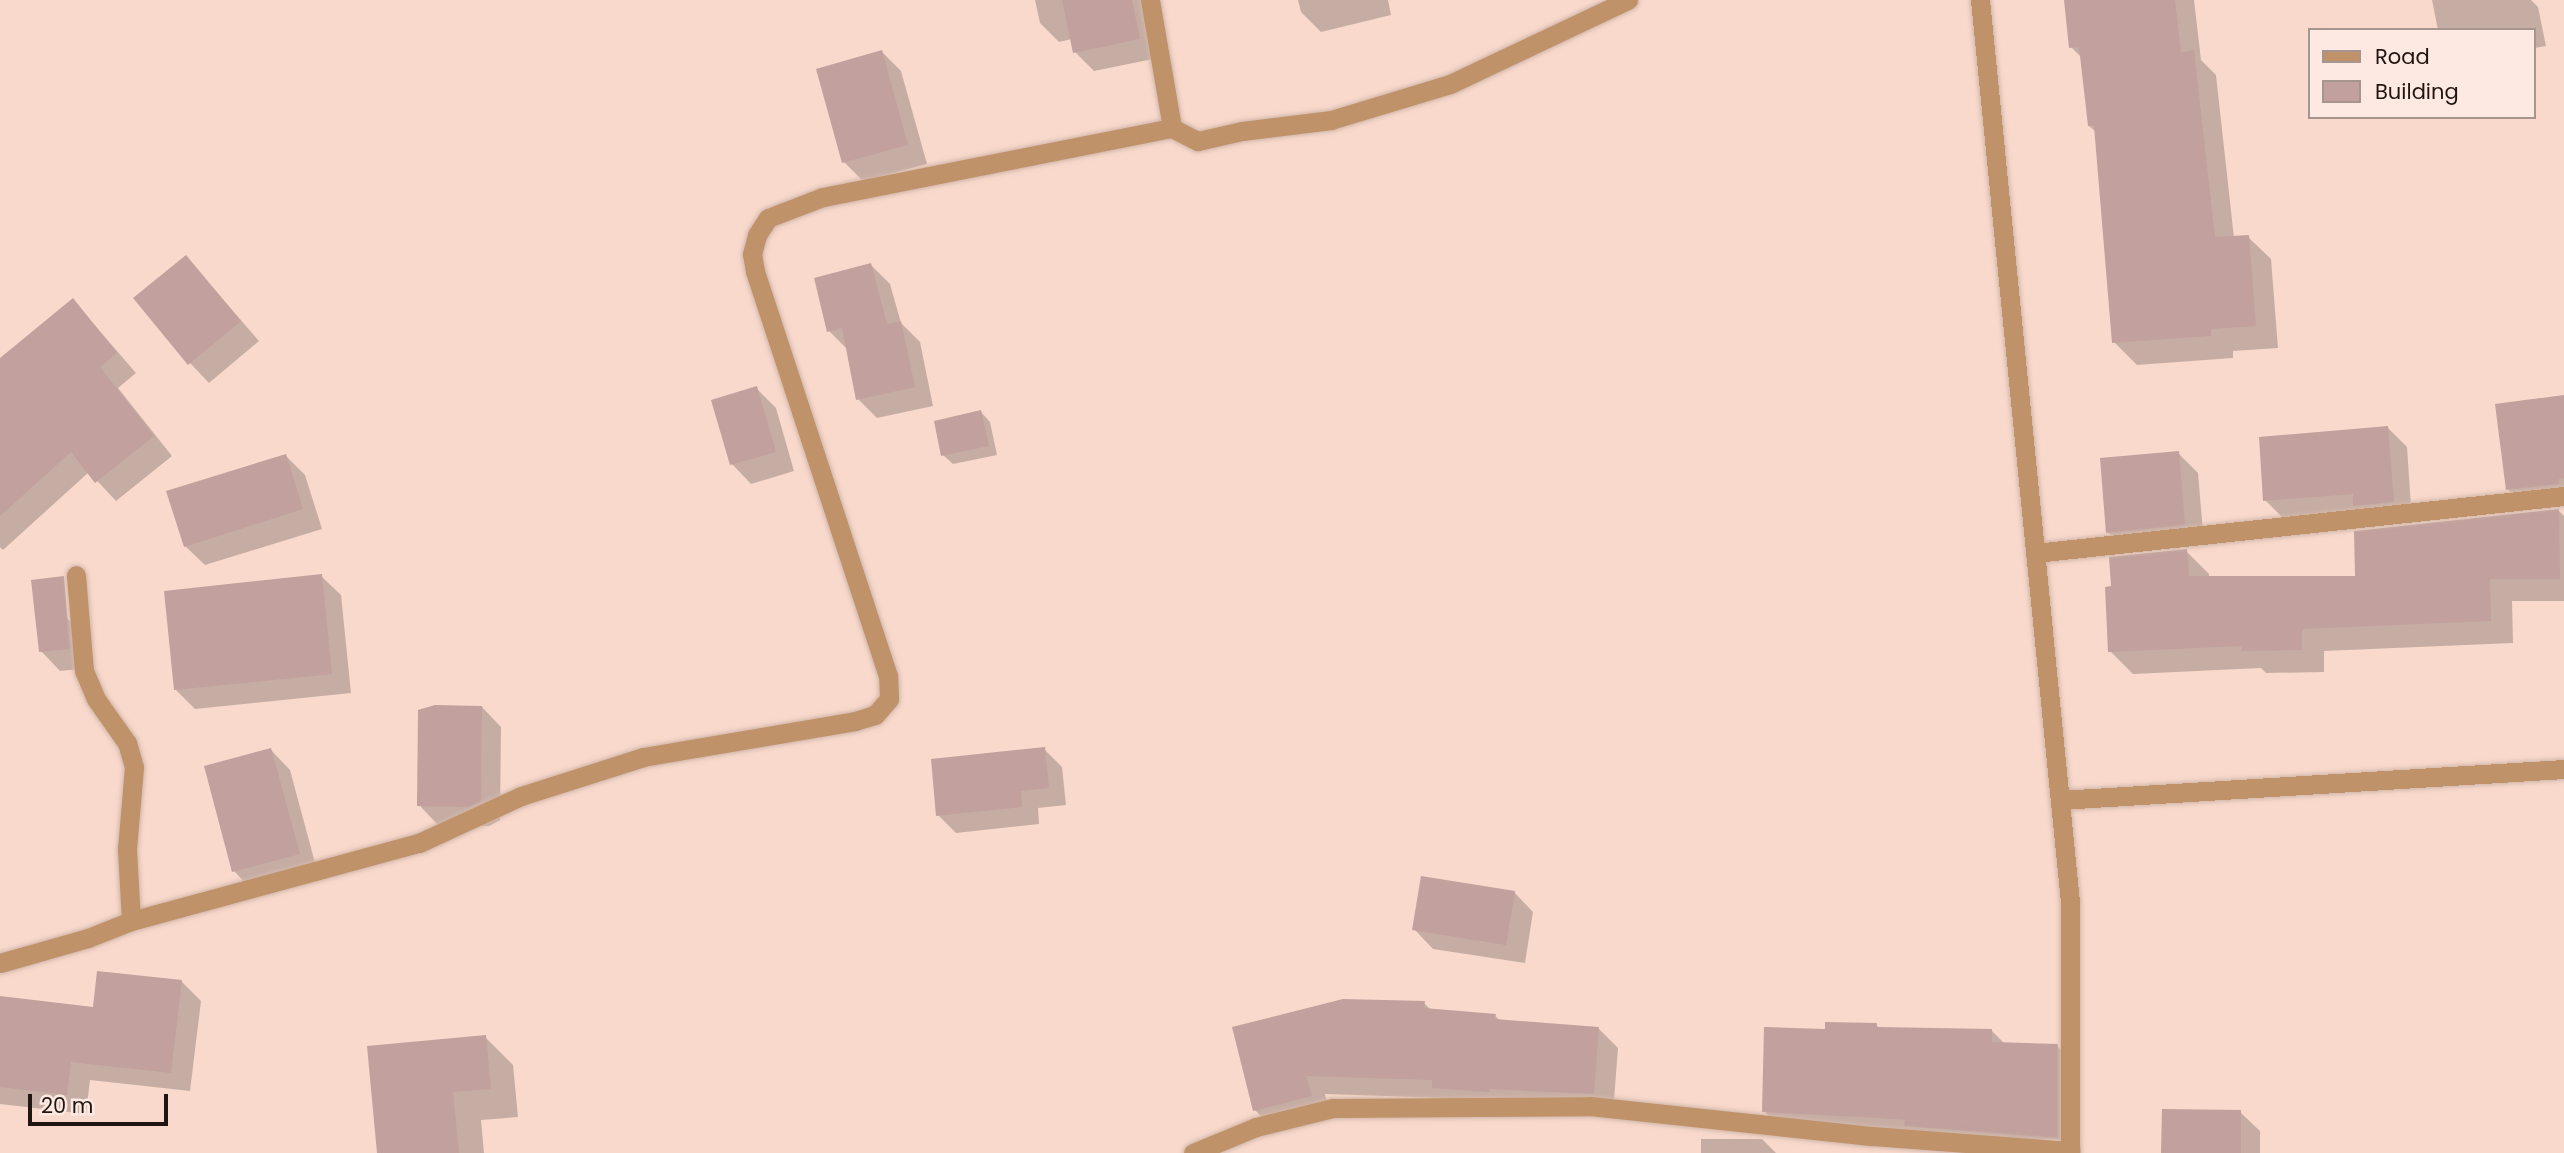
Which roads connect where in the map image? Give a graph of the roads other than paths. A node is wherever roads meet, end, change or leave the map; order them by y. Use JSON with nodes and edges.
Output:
{"nodes":[{"id":1,"x":1150,"y":0,"type":"edge"},
{"id":2,"x":1628,"y":0,"type":"edge"},
{"id":3,"x":1980,"y":0,"type":"edge"},
{"id":4,"x":1172,"y":128,"type":"junction"},
{"id":5,"x":2564,"y":496,"type":"edge"},
{"id":6,"x":2035,"y":553,"type":"junction"},
{"id":7,"x":76,"y":575,"type":"dead end"},
{"id":8,"x":2564,"y":769,"type":"edge"},
{"id":9,"x":2060,"y":800,"type":"junction"},
{"id":10,"x":131,"y":921,"type":"junction"},
{"id":11,"x":0,"y":963,"type":"edge"},
{"id":12,"x":2070,"y":1152,"type":"edge"},
{"id":13,"x":1193,"y":1153,"type":"edge"}],
"edges":[{"from":1,"to":4,"type":"street"},
{"from":2,"to":4,"type":"street"},
{"from":3,"to":6,"type":"street"},
{"from":4,"to":10,"type":"street"},
{"from":5,"to":6,"type":"street"},
{"from":6,"to":9,"type":"street"},
{"from":7,"to":10,"type":"street"},
{"from":8,"to":9,"type":"street"},
{"from":9,"to":12,"type":"street"},
{"from":10,"to":11,"type":"street"},
{"from":12,"to":13,"type":"street"}]}
